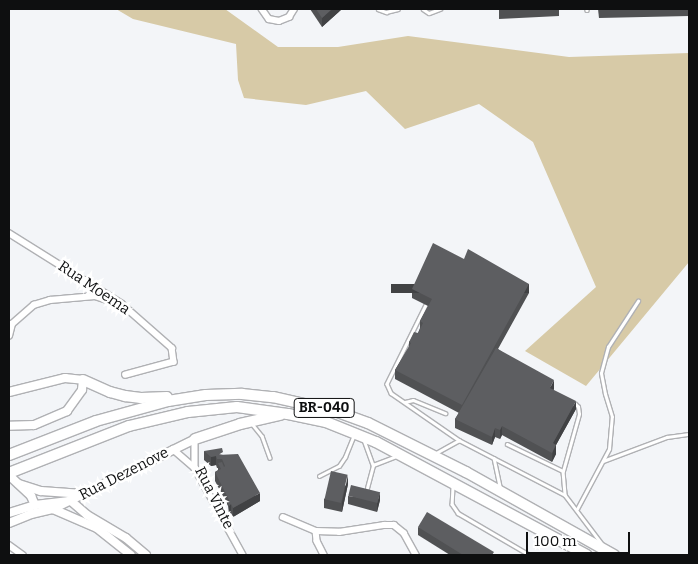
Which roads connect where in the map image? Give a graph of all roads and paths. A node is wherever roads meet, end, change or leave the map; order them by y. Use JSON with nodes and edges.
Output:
{"nodes":[{"id":1,"x":262,"y":9,"type":"edge"},
{"id":2,"x":294,"y":9,"type":"edge"},
{"id":3,"x":378,"y":9,"type":"edge"},
{"id":4,"x":398,"y":9,"type":"edge"},
{"id":5,"x":423,"y":9,"type":"edge"},
{"id":6,"x":440,"y":9,"type":"edge"},
{"id":7,"x":9,"y":233,"type":"edge"},
{"id":8,"x":638,"y":301,"type":"dead end"},
{"id":9,"x":122,"y":304,"type":"junction"},
{"id":10,"x":426,"y":305,"type":"edge"},
{"id":11,"x":9,"y":336,"type":"edge"},
{"id":12,"x":126,"y":375,"type":"dead end"},
{"id":13,"x":83,"y":380,"type":"junction"},
{"id":14,"x":9,"y":392,"type":"edge"},
{"id":15,"x":206,"y":395,"type":"junction"},
{"id":16,"x":570,"y":399,"type":"edge"},
{"id":17,"x":404,"y":402,"type":"junction"},
{"id":18,"x":445,"y":413,"type":"dead end"},
{"id":19,"x":288,"y":414,"type":"junction"},
{"id":20,"x":250,"y":422,"type":"junction"},
{"id":21,"x":9,"y":426,"type":"edge"},
{"id":22,"x":689,"y":434,"type":"edge"},
{"id":23,"x":359,"y":435,"type":"junction"},
{"id":24,"x":195,"y":439,"type":"junction"},
{"id":25,"x":458,"y":440,"type":"junction"},
{"id":26,"x":506,"y":444,"type":"dead end"},
{"id":27,"x":173,"y":449,"type":"junction"},
{"id":28,"x":432,"y":454,"type":"junction"},
{"id":29,"x":9,"y":455,"type":"edge"},
{"id":30,"x":400,"y":455,"type":"junction"},
{"id":31,"x":494,"y":457,"type":"junction"},
{"id":32,"x":270,"y":458,"type":"dead end"},
{"id":33,"x":603,"y":461,"type":"junction"},
{"id":34,"x":373,"y":465,"type":"junction"},
{"id":35,"x":195,"y":468,"type":"junction"},
{"id":36,"x":562,"y":471,"type":"junction"},
{"id":37,"x":319,"y":476,"type":"dead end"},
{"id":38,"x":14,"y":479,"type":"edge"},
{"id":39,"x":453,"y":483,"type":"junction"},
{"id":40,"x":367,"y":488,"type":"edge"},
{"id":41,"x":501,"y":493,"type":"junction"},
{"id":42,"x":84,"y":494,"type":"junction"},
{"id":43,"x":565,"y":495,"type":"junction"},
{"id":44,"x":71,"y":501,"type":"junction"},
{"id":45,"x":35,"y":505,"type":"junction"},
{"id":46,"x":577,"y":509,"type":"junction"},
{"id":47,"x":53,"y":510,"type":"junction"},
{"id":48,"x":9,"y":513,"type":"edge"},
{"id":49,"x":283,"y":517,"type":"dead end"},
{"id":50,"x":9,"y":523,"type":"edge"},
{"id":51,"x":316,"y":531,"type":"junction"},
{"id":52,"x":9,"y":545,"type":"edge"},
{"id":53,"x":611,"y":553,"type":"edge"},
{"id":54,"x":23,"y":555,"type":"edge"},
{"id":55,"x":131,"y":555,"type":"edge"},
{"id":56,"x":146,"y":555,"type":"edge"},
{"id":57,"x":244,"y":555,"type":"edge"},
{"id":58,"x":324,"y":555,"type":"edge"},
{"id":59,"x":416,"y":555,"type":"edge"},
{"id":60,"x":530,"y":555,"type":"edge"},
{"id":61,"x":587,"y":555,"type":"edge"}],
"edges":[{"from":1,"to":2,"type":"street"},
{"from":3,"to":4,"type":"lane"},
{"from":5,"to":6,"type":"lane"},
{"from":7,"to":9,"type":"street","name":"Rua Moema"},
{"from":8,"to":33,"type":"lane"},
{"from":9,"to":11,"type":"street"},
{"from":9,"to":12,"type":"street","name":"Rua Moema"},
{"from":10,"to":17,"type":"lane"},
{"from":13,"to":14,"type":"main road"},
{"from":13,"to":15,"type":"highway"},
{"from":13,"to":21,"type":"main road"},
{"from":15,"to":28,"type":"highway","number":"BR-040"},
{"from":15,"to":29,"type":"highway","number":"BR-040"},
{"from":16,"to":36,"type":"lane"},
{"from":17,"to":18,"type":"lane"},
{"from":17,"to":25,"type":"lane"},
{"from":19,"to":20,"type":"highway"},
{"from":19,"to":23,"type":"highway","number":"BR-040"},
{"from":19,"to":38,"type":"highway","number":"BR-040"},
{"from":20,"to":24,"type":"highway"},
{"from":20,"to":32,"type":"lane"},
{"from":22,"to":33,"type":"lane"},
{"from":23,"to":30,"type":"highway","number":"BR-040"},
{"from":23,"to":34,"type":"lane"},
{"from":23,"to":37,"type":"lane"},
{"from":24,"to":27,"type":"main road","name":"Rua Dezenove"},
{"from":24,"to":35,"type":"street","name":"Rua Vinte"},
{"from":25,"to":28,"type":"lane"},
{"from":25,"to":31,"type":"lane"},
{"from":26,"to":36,"type":"lane"},
{"from":27,"to":35,"type":"street"},
{"from":27,"to":42,"type":"main road","name":"Rua Dezenove"},
{"from":28,"to":41,"type":"highway","number":"BR-040"},
{"from":30,"to":34,"type":"lane"},
{"from":30,"to":39,"type":"highway","number":"BR-040"},
{"from":31,"to":41,"type":"lane"},
{"from":31,"to":43,"type":"lane"},
{"from":33,"to":46,"type":"lane"},
{"from":34,"to":40,"type":"lane"},
{"from":35,"to":57,"type":"street","name":"Rua Vinte"},
{"from":36,"to":43,"type":"lane"},
{"from":38,"to":42,"type":"main road"},
{"from":38,"to":45,"type":"main road"},
{"from":39,"to":60,"type":"lane"},
{"from":39,"to":61,"type":"highway","number":"BR-040"},
{"from":41,"to":53,"type":"highway","number":"BR-040"},
{"from":42,"to":44,"type":"main road","name":"Rua Dezenove"},
{"from":43,"to":46,"type":"lane"},
{"from":44,"to":45,"type":"main road"},
{"from":44,"to":47,"type":"main road","name":"Rua Dezenove"},
{"from":44,"to":56,"type":"main road"},
{"from":45,"to":48,"type":"main road"},
{"from":46,"to":53,"type":"lane"},
{"from":47,"to":50,"type":"main road","name":"Rua Dezenove"},
{"from":47,"to":55,"type":"main road","name":"Rua Dezenove"},
{"from":49,"to":51,"type":"street"},
{"from":51,"to":58,"type":"street"},
{"from":51,"to":59,"type":"street"},
{"from":52,"to":54,"type":"street"}]}
